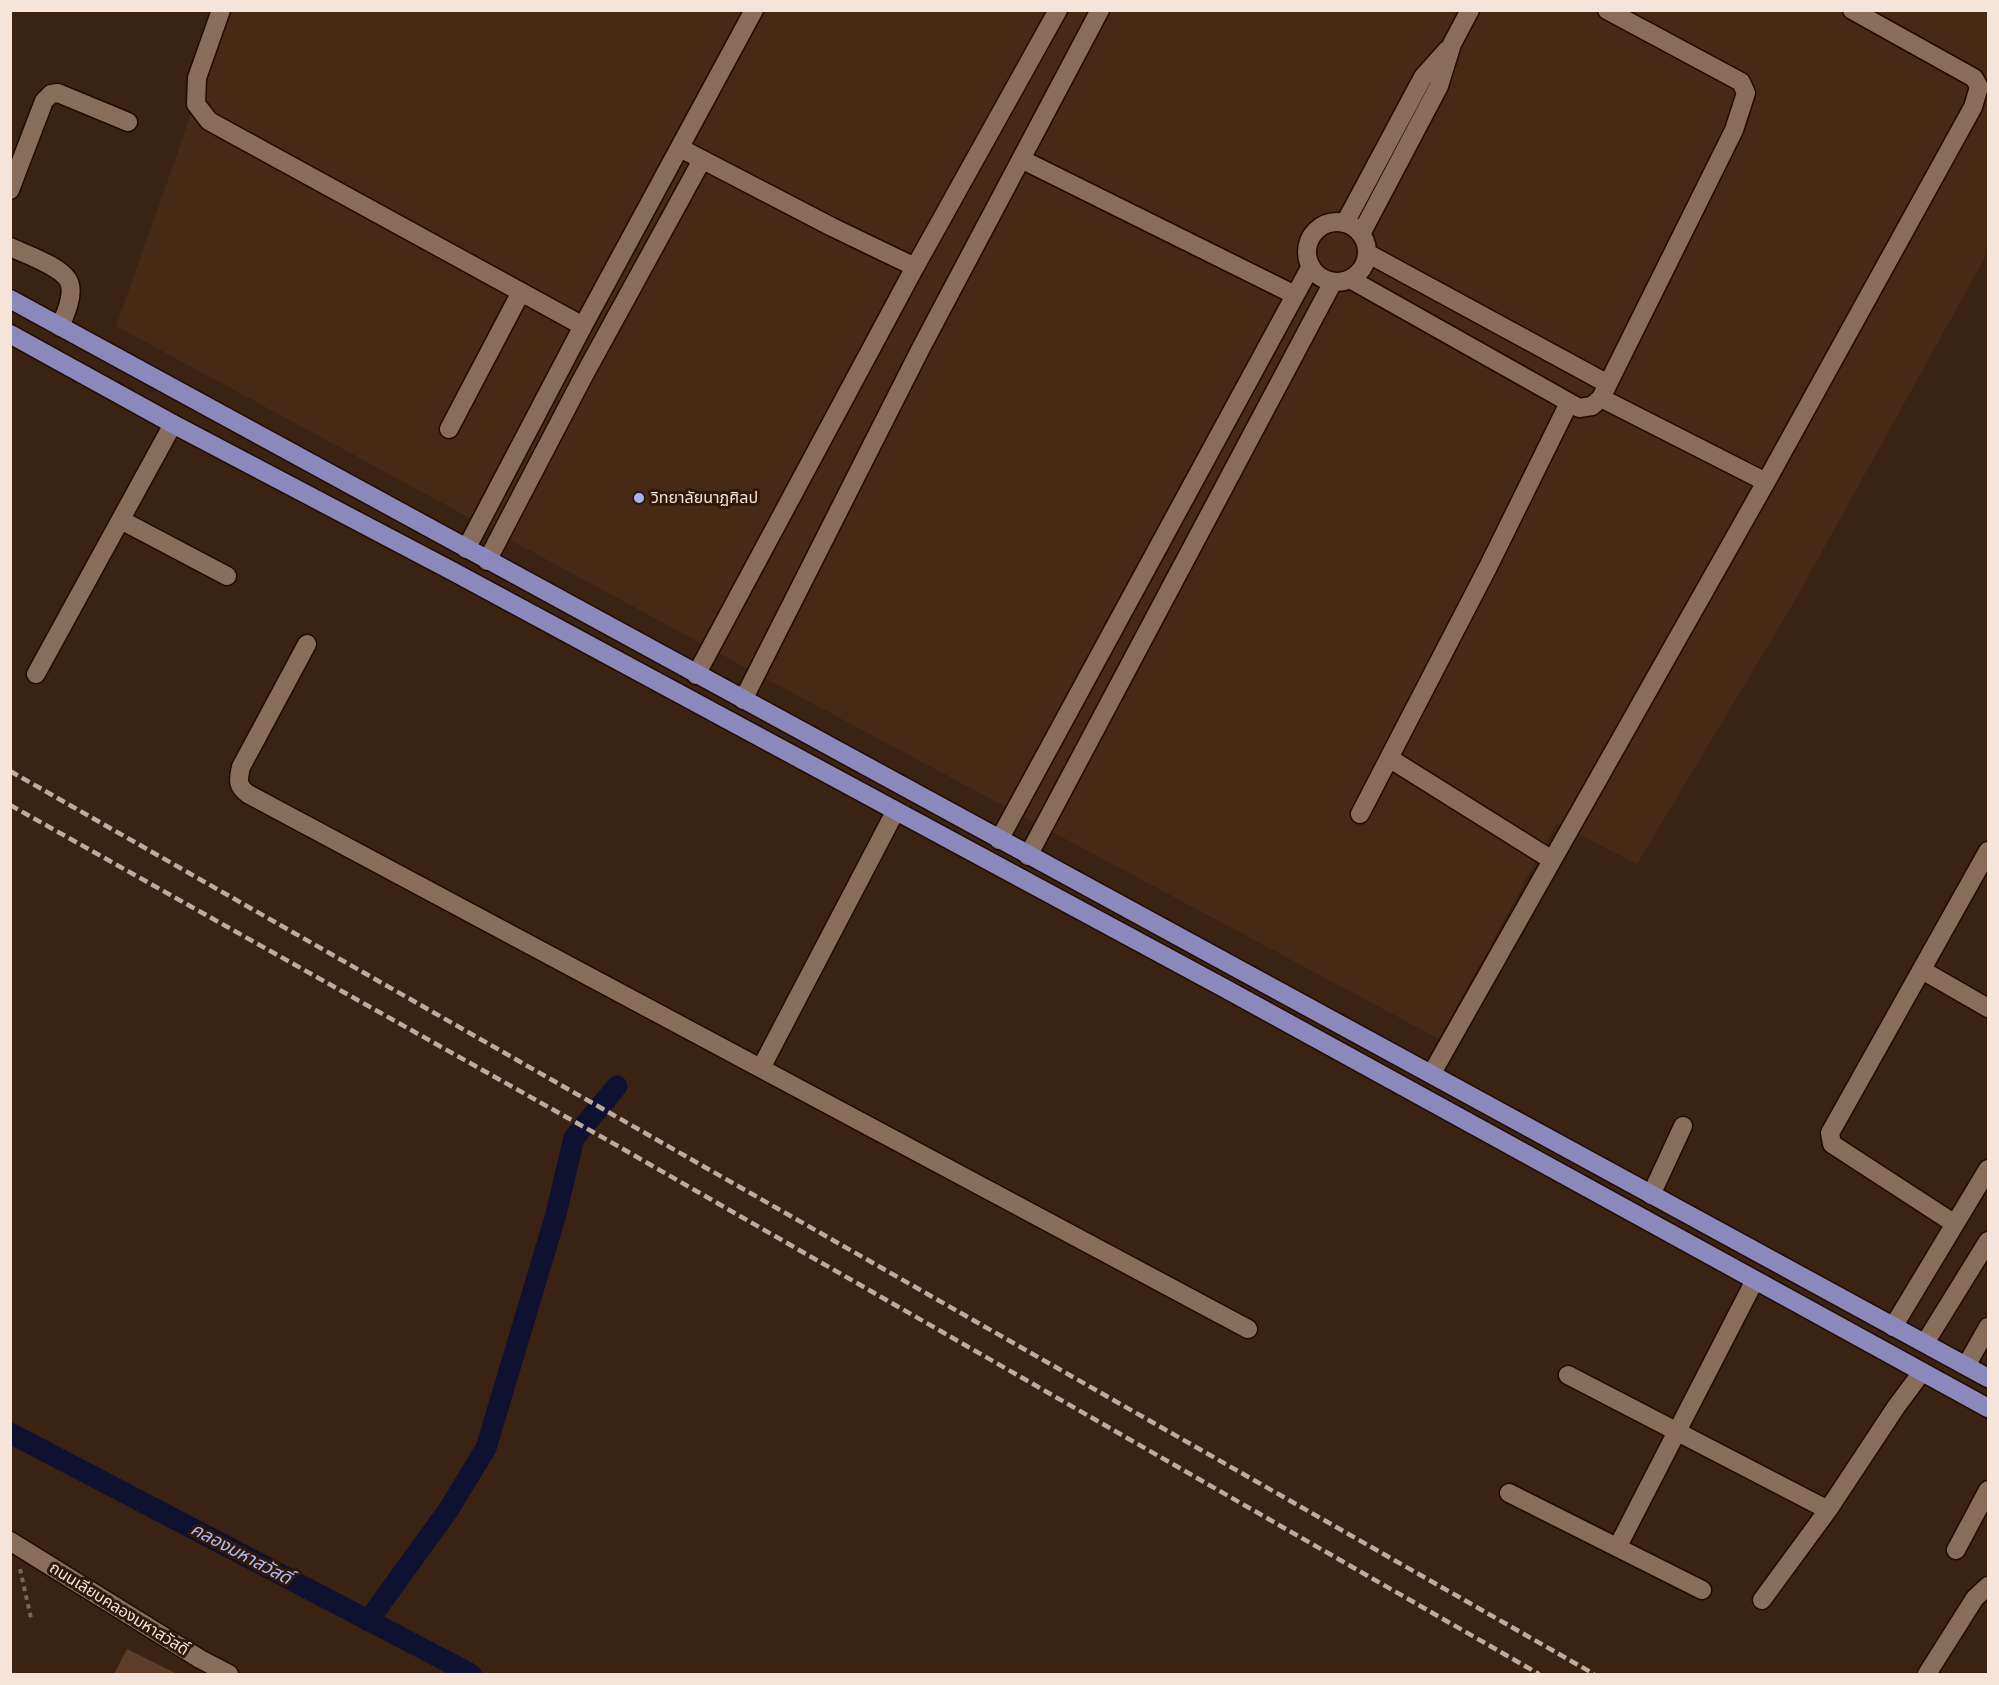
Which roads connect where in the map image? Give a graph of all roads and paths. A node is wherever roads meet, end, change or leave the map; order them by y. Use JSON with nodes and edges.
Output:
{"nodes":[{"id":1,"x":221,"y":10,"type":"edge"},
{"id":2,"x":754,"y":10,"type":"edge"},
{"id":3,"x":1058,"y":10,"type":"edge"},
{"id":4,"x":1100,"y":10,"type":"edge"},
{"id":5,"x":1470,"y":10,"type":"edge"},
{"id":6,"x":1607,"y":10,"type":"edge"},
{"id":7,"x":1852,"y":10,"type":"edge"},
{"id":8,"x":1452,"y":44,"type":"junction"},
{"id":9,"x":128,"y":122,"type":"dead end"},
{"id":10,"x":680,"y":148,"type":"junction"},
{"id":11,"x":702,"y":159,"type":"junction"},
{"id":12,"x":1022,"y":159,"type":"junction"},
{"id":13,"x":10,"y":190,"type":"edge"},
{"id":14,"x":1345,"y":224,"type":"junction"},
{"id":15,"x":1361,"y":234,"type":"junction"},
{"id":16,"x":10,"y":247,"type":"edge"},
{"id":17,"x":1367,"y":253,"type":"junction"},
{"id":18,"x":1311,"y":266,"type":"junction"},
{"id":19,"x":915,"y":267,"type":"junction"},
{"id":20,"x":1341,"y":280,"type":"junction"},
{"id":21,"x":521,"y":292,"type":"junction"},
{"id":22,"x":1295,"y":295,"type":"junction"},
{"id":23,"x":10,"y":299,"type":"edge"},
{"id":24,"x":583,"y":326,"type":"junction"},
{"id":25,"x":60,"y":327,"type":"junction"},
{"id":26,"x":12,"y":338,"type":"edge"},
{"id":27,"x":1605,"y":391,"type":"junction"},
{"id":28,"x":1574,"y":405,"type":"junction"},
{"id":29,"x":173,"y":424,"type":"junction"},
{"id":30,"x":449,"y":429,"type":"dead end"},
{"id":31,"x":1766,"y":482,"type":"junction"},
{"id":32,"x":121,"y":520,"type":"junction"},
{"id":33,"x":461,"y":546,"type":"junction"},
{"id":34,"x":488,"y":561,"type":"junction"},
{"id":35,"x":446,"y":568,"type":"junction"},
{"id":36,"x":227,"y":576,"type":"dead end"},
{"id":37,"x":307,"y":644,"type":"dead end"},
{"id":38,"x":36,"y":674,"type":"dead end"},
{"id":39,"x":696,"y":675,"type":"junction"},
{"id":40,"x":743,"y":700,"type":"junction"},
{"id":41,"x":1389,"y":758,"type":"junction"},
{"id":42,"x":895,"y":812,"type":"junction"},
{"id":43,"x":1360,"y":813,"type":"dead end"},
{"id":44,"x":999,"y":840,"type":"junction"},
{"id":45,"x":1989,"y":851,"type":"edge"},
{"id":46,"x":1028,"y":856,"type":"junction"},
{"id":47,"x":1552,"y":860,"type":"junction"},
{"id":48,"x":988,"y":861,"type":"junction"},
{"id":49,"x":1017,"y":877,"type":"junction"},
{"id":50,"x":1922,"y":970,"type":"junction"},
{"id":51,"x":1989,"y":1008,"type":"edge"},
{"id":52,"x":761,"y":1068,"type":"junction"},
{"id":53,"x":1432,"y":1073,"type":"junction"},
{"id":54,"x":1683,"y":1126,"type":"dead end"},
{"id":55,"x":1989,"y":1169,"type":"edge"},
{"id":56,"x":1651,"y":1195,"type":"junction"},
{"id":57,"x":1955,"y":1224,"type":"junction"},
{"id":58,"x":1989,"y":1241,"type":"edge"},
{"id":59,"x":1755,"y":1280,"type":"junction"},
{"id":60,"x":1893,"y":1327,"type":"junction"},
{"id":61,"x":1989,"y":1327,"type":"edge"},
{"id":62,"x":1248,"y":1329,"type":"dead end"},
{"id":63,"x":1925,"y":1343,"type":"junction"},
{"id":64,"x":1966,"y":1366,"type":"junction"},
{"id":65,"x":1922,"y":1372,"type":"junction"},
{"id":66,"x":1568,"y":1375,"type":"dead end"},
{"id":67,"x":1989,"y":1378,"type":"edge"},
{"id":68,"x":1989,"y":1408,"type":"edge"},
{"id":69,"x":1676,"y":1432,"type":"junction"},
{"id":70,"x":1989,"y":1490,"type":"edge"},
{"id":71,"x":1509,"y":1493,"type":"dead end"},
{"id":72,"x":1828,"y":1510,"type":"junction"},
{"id":73,"x":12,"y":1542,"type":"edge"},
{"id":74,"x":1618,"y":1546,"type":"junction"},
{"id":75,"x":1956,"y":1550,"type":"dead end"},
{"id":76,"x":1989,"y":1586,"type":"edge"},
{"id":77,"x":1701,"y":1590,"type":"dead end"},
{"id":78,"x":1762,"y":1600,"type":"dead end"},
{"id":79,"x":31,"y":1618,"type":"dead end"},
{"id":80,"x":230,"y":1674,"type":"edge"},
{"id":81,"x":1927,"y":1674,"type":"edge"}],
"edges":[{"from":1,"to":21,"type":"street"},
{"from":2,"to":10,"type":"street"},
{"from":3,"to":19,"type":"street"},
{"from":4,"to":12,"type":"street"},
{"from":5,"to":8,"type":"street"},
{"from":6,"to":27,"type":"street"},
{"from":7,"to":31,"type":"street"},
{"from":8,"to":14,"type":"street"},
{"from":8,"to":15,"type":"street"},
{"from":9,"to":13,"type":"street"},
{"from":10,"to":11,"type":"street"},
{"from":10,"to":24,"type":"street"},
{"from":11,"to":19,"type":"street"},
{"from":11,"to":34,"type":"street"},
{"from":12,"to":22,"type":"street"},
{"from":12,"to":40,"type":"street"},
{"from":14,"to":15,"type":"street"},
{"from":14,"to":18,"type":"street"},
{"from":15,"to":17,"type":"street"},
{"from":16,"to":25,"type":"street"},
{"from":17,"to":20,"type":"street"},
{"from":17,"to":27,"type":"street"},
{"from":18,"to":20,"type":"street"},
{"from":18,"to":22,"type":"street"},
{"from":19,"to":39,"type":"street"},
{"from":20,"to":28,"type":"street"},
{"from":20,"to":46,"type":"street"},
{"from":21,"to":24,"type":"street"},
{"from":21,"to":30,"type":"street"},
{"from":22,"to":44,"type":"street"},
{"from":23,"to":25,"type":"main road"},
{"from":24,"to":33,"type":"street"},
{"from":25,"to":33,"type":"main road"},
{"from":26,"to":29,"type":"main road"},
{"from":27,"to":28,"type":"street"},
{"from":27,"to":31,"type":"street"},
{"from":28,"to":41,"type":"street"},
{"from":29,"to":32,"type":"street"},
{"from":29,"to":35,"type":"main road"},
{"from":31,"to":47,"type":"street"},
{"from":32,"to":36,"type":"street"},
{"from":32,"to":38,"type":"street"},
{"from":33,"to":34,"type":"main road"},
{"from":33,"to":35,"type":"main road"},
{"from":34,"to":39,"type":"main road"},
{"from":35,"to":42,"type":"main road"},
{"from":37,"to":52,"type":"street"},
{"from":39,"to":40,"type":"main road"},
{"from":40,"to":44,"type":"main road"},
{"from":41,"to":43,"type":"street"},
{"from":41,"to":47,"type":"street"},
{"from":42,"to":48,"type":"main road"},
{"from":42,"to":52,"type":"street"},
{"from":44,"to":46,"type":"main road"},
{"from":44,"to":48,"type":"main road"},
{"from":45,"to":50,"type":"street"},
{"from":46,"to":49,"type":"main road"},
{"from":46,"to":53,"type":"main road"},
{"from":47,"to":53,"type":"street"},
{"from":48,"to":49,"type":"main road"},
{"from":49,"to":59,"type":"main road"},
{"from":50,"to":51,"type":"street"},
{"from":50,"to":57,"type":"street"},
{"from":52,"to":62,"type":"street"},
{"from":53,"to":56,"type":"main road"},
{"from":54,"to":56,"type":"street"},
{"from":55,"to":57,"type":"street"},
{"from":56,"to":60,"type":"main road"},
{"from":57,"to":60,"type":"street"},
{"from":58,"to":63,"type":"street"},
{"from":59,"to":65,"type":"main road"},
{"from":59,"to":69,"type":"street"},
{"from":60,"to":63,"type":"main road"},
{"from":61,"to":64,"type":"street"},
{"from":63,"to":64,"type":"main road"},
{"from":64,"to":67,"type":"main road"},
{"from":65,"to":68,"type":"main road"},
{"from":65,"to":72,"type":"street"},
{"from":66,"to":69,"type":"street"},
{"from":69,"to":72,"type":"street"},
{"from":69,"to":74,"type":"street"},
{"from":70,"to":75,"type":"street"},
{"from":71,"to":74,"type":"street"},
{"from":72,"to":78,"type":"street"},
{"from":73,"to":79,"type":"path"},
{"from":73,"to":80,"type":"street","name":"ถนนเลียบคลองมหาสวัสดิ์"},
{"from":74,"to":77,"type":"street"},
{"from":76,"to":81,"type":"street"}]}
